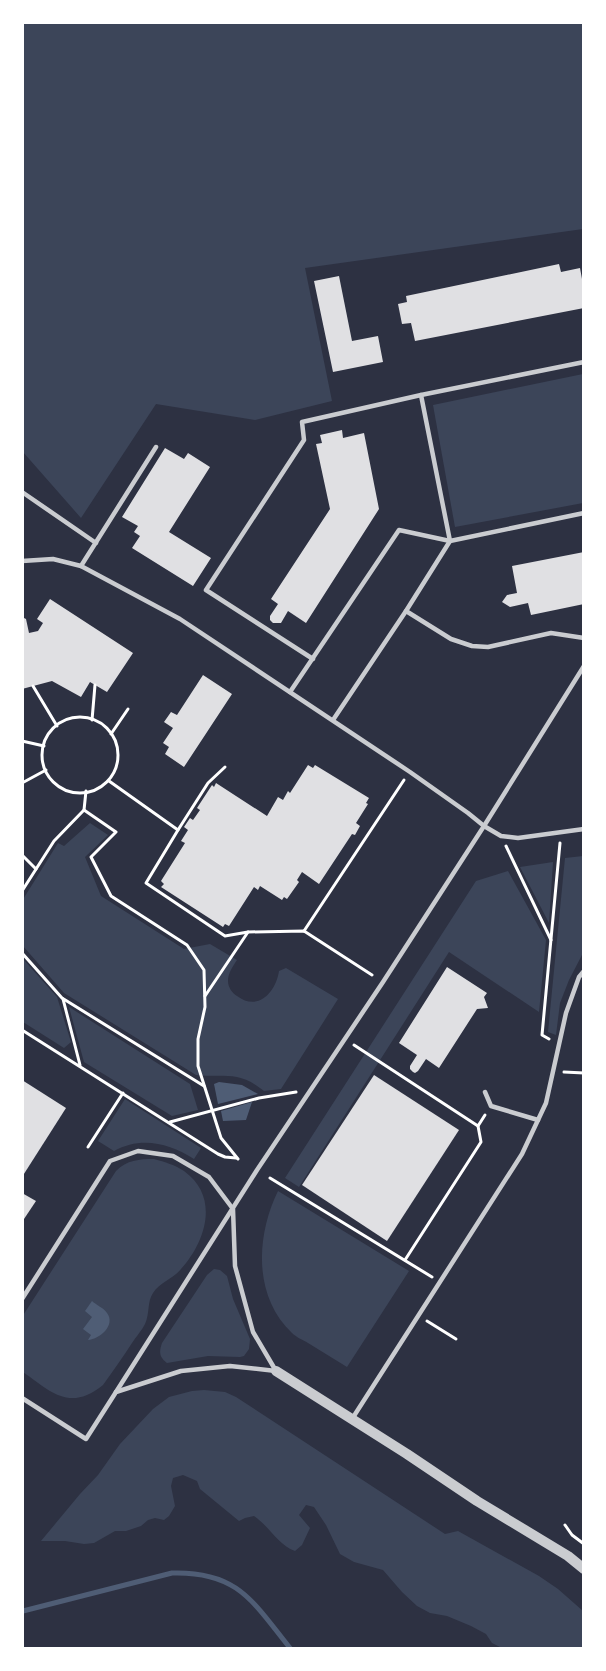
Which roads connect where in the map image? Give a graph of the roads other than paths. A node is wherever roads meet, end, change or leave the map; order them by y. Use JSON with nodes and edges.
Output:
{"nodes":[{"id":1,"x":584,"y":362,"type":"edge"},
{"id":2,"x":421,"y":395,"type":"junction"},
{"id":3,"x":156,"y":447,"type":"dead end"},
{"id":4,"x":22,"y":492,"type":"edge"},
{"id":5,"x":584,"y":513,"type":"edge"},
{"id":6,"x":450,"y":541,"type":"junction"},
{"id":7,"x":96,"y":543,"type":"junction"},
{"id":8,"x":22,"y":561,"type":"edge"},
{"id":9,"x":81,"y":566,"type":"junction"},
{"id":10,"x":406,"y":611,"type":"junction"},
{"id":11,"x":584,"y":638,"type":"edge"},
{"id":12,"x":313,"y":658,"type":"junction"},
{"id":13,"x":584,"y":666,"type":"edge"},
{"id":14,"x":290,"y":692,"type":"junction"},
{"id":15,"x":333,"y":720,"type":"junction"},
{"id":16,"x":484,"y":826,"type":"junction"},
{"id":17,"x":584,"y":829,"type":"edge"},
{"id":18,"x":584,"y":971,"type":"edge"},
{"id":19,"x":485,"y":1092,"type":"dead end"},
{"id":20,"x":538,"y":1120,"type":"junction"},
{"id":21,"x":233,"y":1209,"type":"junction"},
{"id":22,"x":22,"y":1299,"type":"edge"},
{"id":23,"x":276,"y":1371,"type":"junction"},
{"id":24,"x":116,"y":1392,"type":"junction"},
{"id":25,"x":22,"y":1398,"type":"edge"},
{"id":26,"x":352,"y":1419,"type":"junction"},
{"id":27,"x":584,"y":1569,"type":"edge"}],
"edges":[{"from":1,"to":2,"type":"lane"},
{"from":2,"to":6,"type":"lane"},
{"from":2,"to":12,"type":"lane"},
{"from":3,"to":7,"type":"lane"},
{"from":4,"to":7,"type":"lane"},
{"from":5,"to":6,"type":"lane"},
{"from":6,"to":10,"type":"lane"},
{"from":6,"to":12,"type":"lane"},
{"from":7,"to":9,"type":"lane"},
{"from":8,"to":9,"type":"lane"},
{"from":9,"to":14,"type":"lane"},
{"from":10,"to":11,"type":"lane"},
{"from":10,"to":15,"type":"lane"},
{"from":12,"to":14,"type":"lane"},
{"from":13,"to":16,"type":"lane"},
{"from":14,"to":15,"type":"lane"},
{"from":15,"to":16,"type":"lane"},
{"from":16,"to":17,"type":"lane"},
{"from":16,"to":21,"type":"lane"},
{"from":18,"to":20,"type":"lane"},
{"from":19,"to":20,"type":"lane"},
{"from":20,"to":26,"type":"lane"},
{"from":21,"to":22,"type":"lane"},
{"from":21,"to":23,"type":"lane"},
{"from":21,"to":24,"type":"lane"},
{"from":23,"to":24,"type":"lane"},
{"from":23,"to":26,"type":"street"},
{"from":24,"to":25,"type":"lane"},
{"from":26,"to":27,"type":"street"}]}
